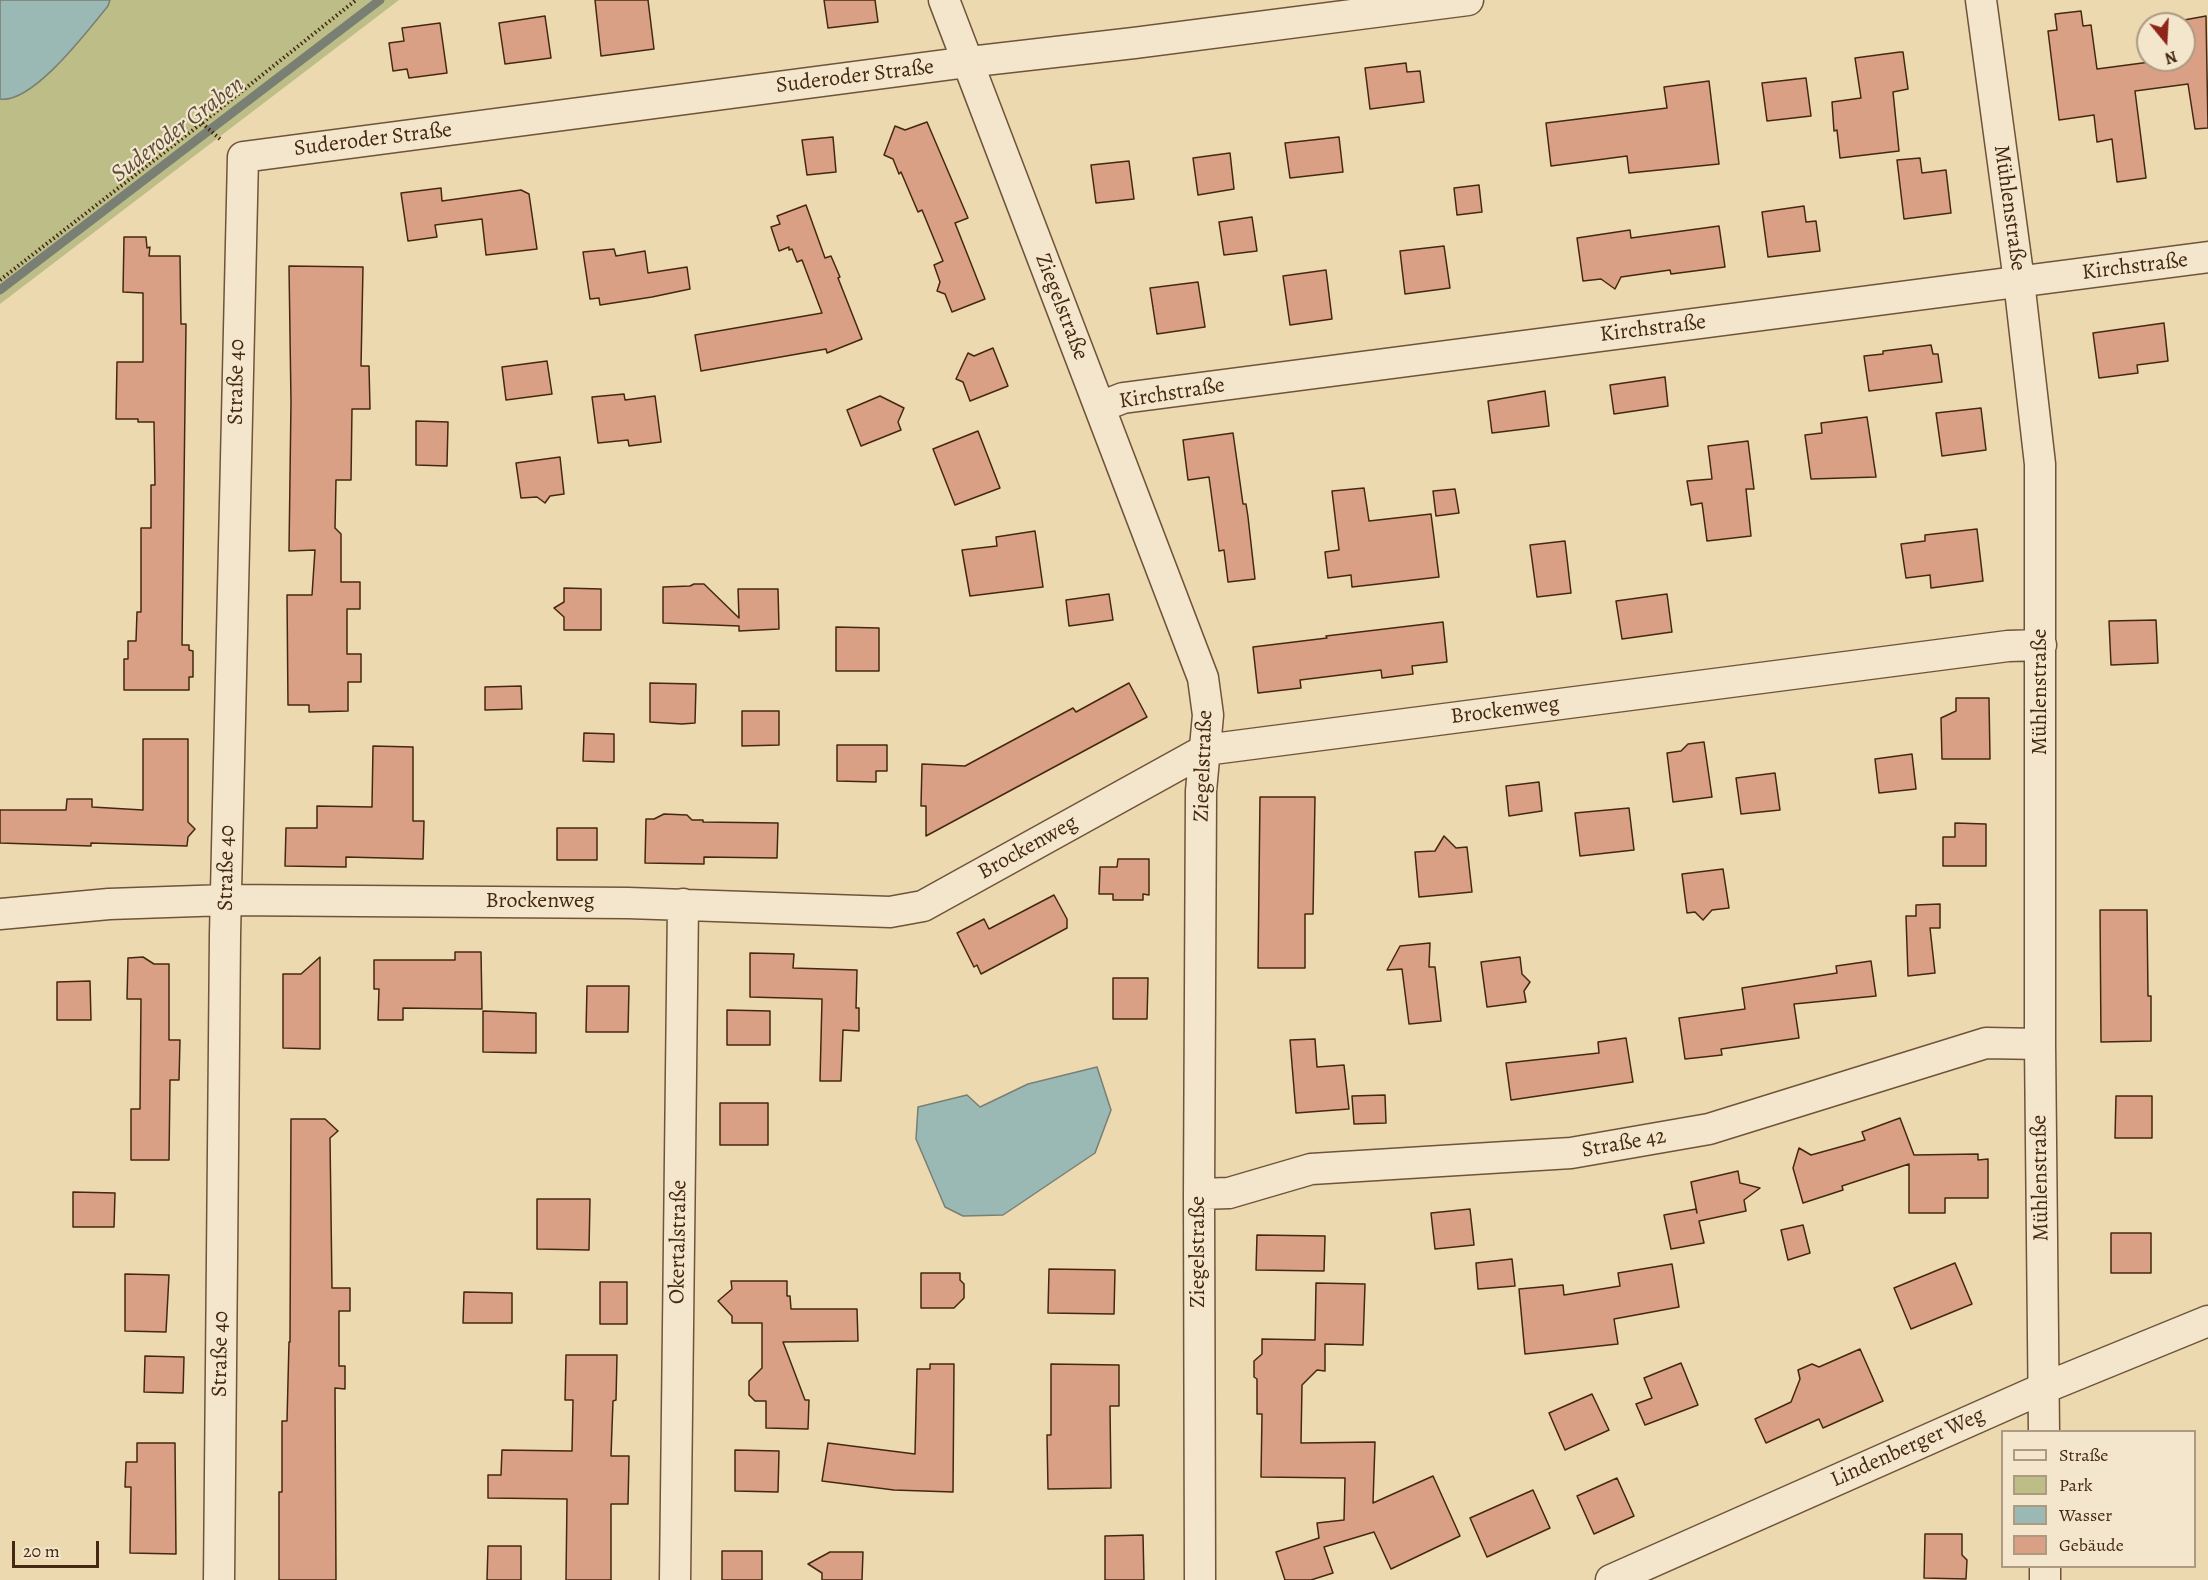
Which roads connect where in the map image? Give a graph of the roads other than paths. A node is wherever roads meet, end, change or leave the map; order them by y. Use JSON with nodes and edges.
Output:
{"nodes":[{"id":1,"x":944,"y":0,"type":"edge"},
{"id":2,"x":1468,"y":0,"type":"edge"},
{"id":3,"x":1981,"y":0,"type":"edge"},
{"id":4,"x":968,"y":62,"type":"junction"},
{"id":5,"x":243,"y":157,"type":"joint"},
{"id":6,"x":2208,"y":257,"type":"edge"},
{"id":7,"x":2019,"y":281,"type":"junction"},
{"id":8,"x":1100,"y":407,"type":"junction"},
{"id":9,"x":2041,"y":645,"type":"junction"},
{"id":10,"x":1205,"y":750,"type":"junction"},
{"id":11,"x":226,"y":900,"type":"junction"},
{"id":12,"x":683,"y":904,"type":"junction"},
{"id":13,"x":0,"y":914,"type":"edge"},
{"id":14,"x":2040,"y":1044,"type":"junction"},
{"id":15,"x":1199,"y":1194,"type":"junction"},
{"id":16,"x":2208,"y":1321,"type":"edge"},
{"id":17,"x":2044,"y":1388,"type":"junction"},
{"id":18,"x":2044,"y":1430,"type":"edge"},
{"id":19,"x":219,"y":1580,"type":"edge"},
{"id":20,"x":675,"y":1580,"type":"edge"},
{"id":21,"x":1200,"y":1580,"type":"edge"},
{"id":22,"x":1611,"y":1580,"type":"edge"}],
"edges":[{"from":1,"to":4,"type":"street","name":"Ziegelstraße"},
{"from":2,"to":4,"type":"street","name":"Suderoder Straße"},
{"from":3,"to":7,"type":"street","name":"Mühlenstraße"},
{"from":4,"to":5,"type":"street","name":"Suderoder Straße"},
{"from":4,"to":8,"type":"street","name":"Ziegelstraße"},
{"from":5,"to":11,"type":"street","name":"Straße 40"},
{"from":6,"to":7,"type":"street","name":"Kirchstraße"},
{"from":7,"to":8,"type":"street","name":"Kirchstraße"},
{"from":7,"to":9,"type":"street","name":"Mühlenstraße"},
{"from":8,"to":10,"type":"street","name":"Ziegelstraße"},
{"from":9,"to":10,"type":"street","name":"Brockenweg"},
{"from":9,"to":14,"type":"street","name":"Mühlenstraße"},
{"from":10,"to":12,"type":"street","name":"Brockenweg"},
{"from":10,"to":15,"type":"street","name":"Ziegelstraße"},
{"from":11,"to":12,"type":"street","name":"Brockenweg"},
{"from":11,"to":13,"type":"street","name":"Brockenweg"},
{"from":11,"to":19,"type":"street","name":"Straße 40"},
{"from":12,"to":20,"type":"street","name":"Okertalstraße"},
{"from":14,"to":15,"type":"street","name":"Straße 42"},
{"from":14,"to":17,"type":"street","name":"Mühlenstraße"},
{"from":15,"to":21,"type":"street","name":"Ziegelstraße"},
{"from":16,"to":17,"type":"street","name":"Lindenberger Weg"},
{"from":17,"to":18,"type":"street","name":"Mühlenstraße"},
{"from":17,"to":22,"type":"street","name":"Lindenberger Weg"}]}
